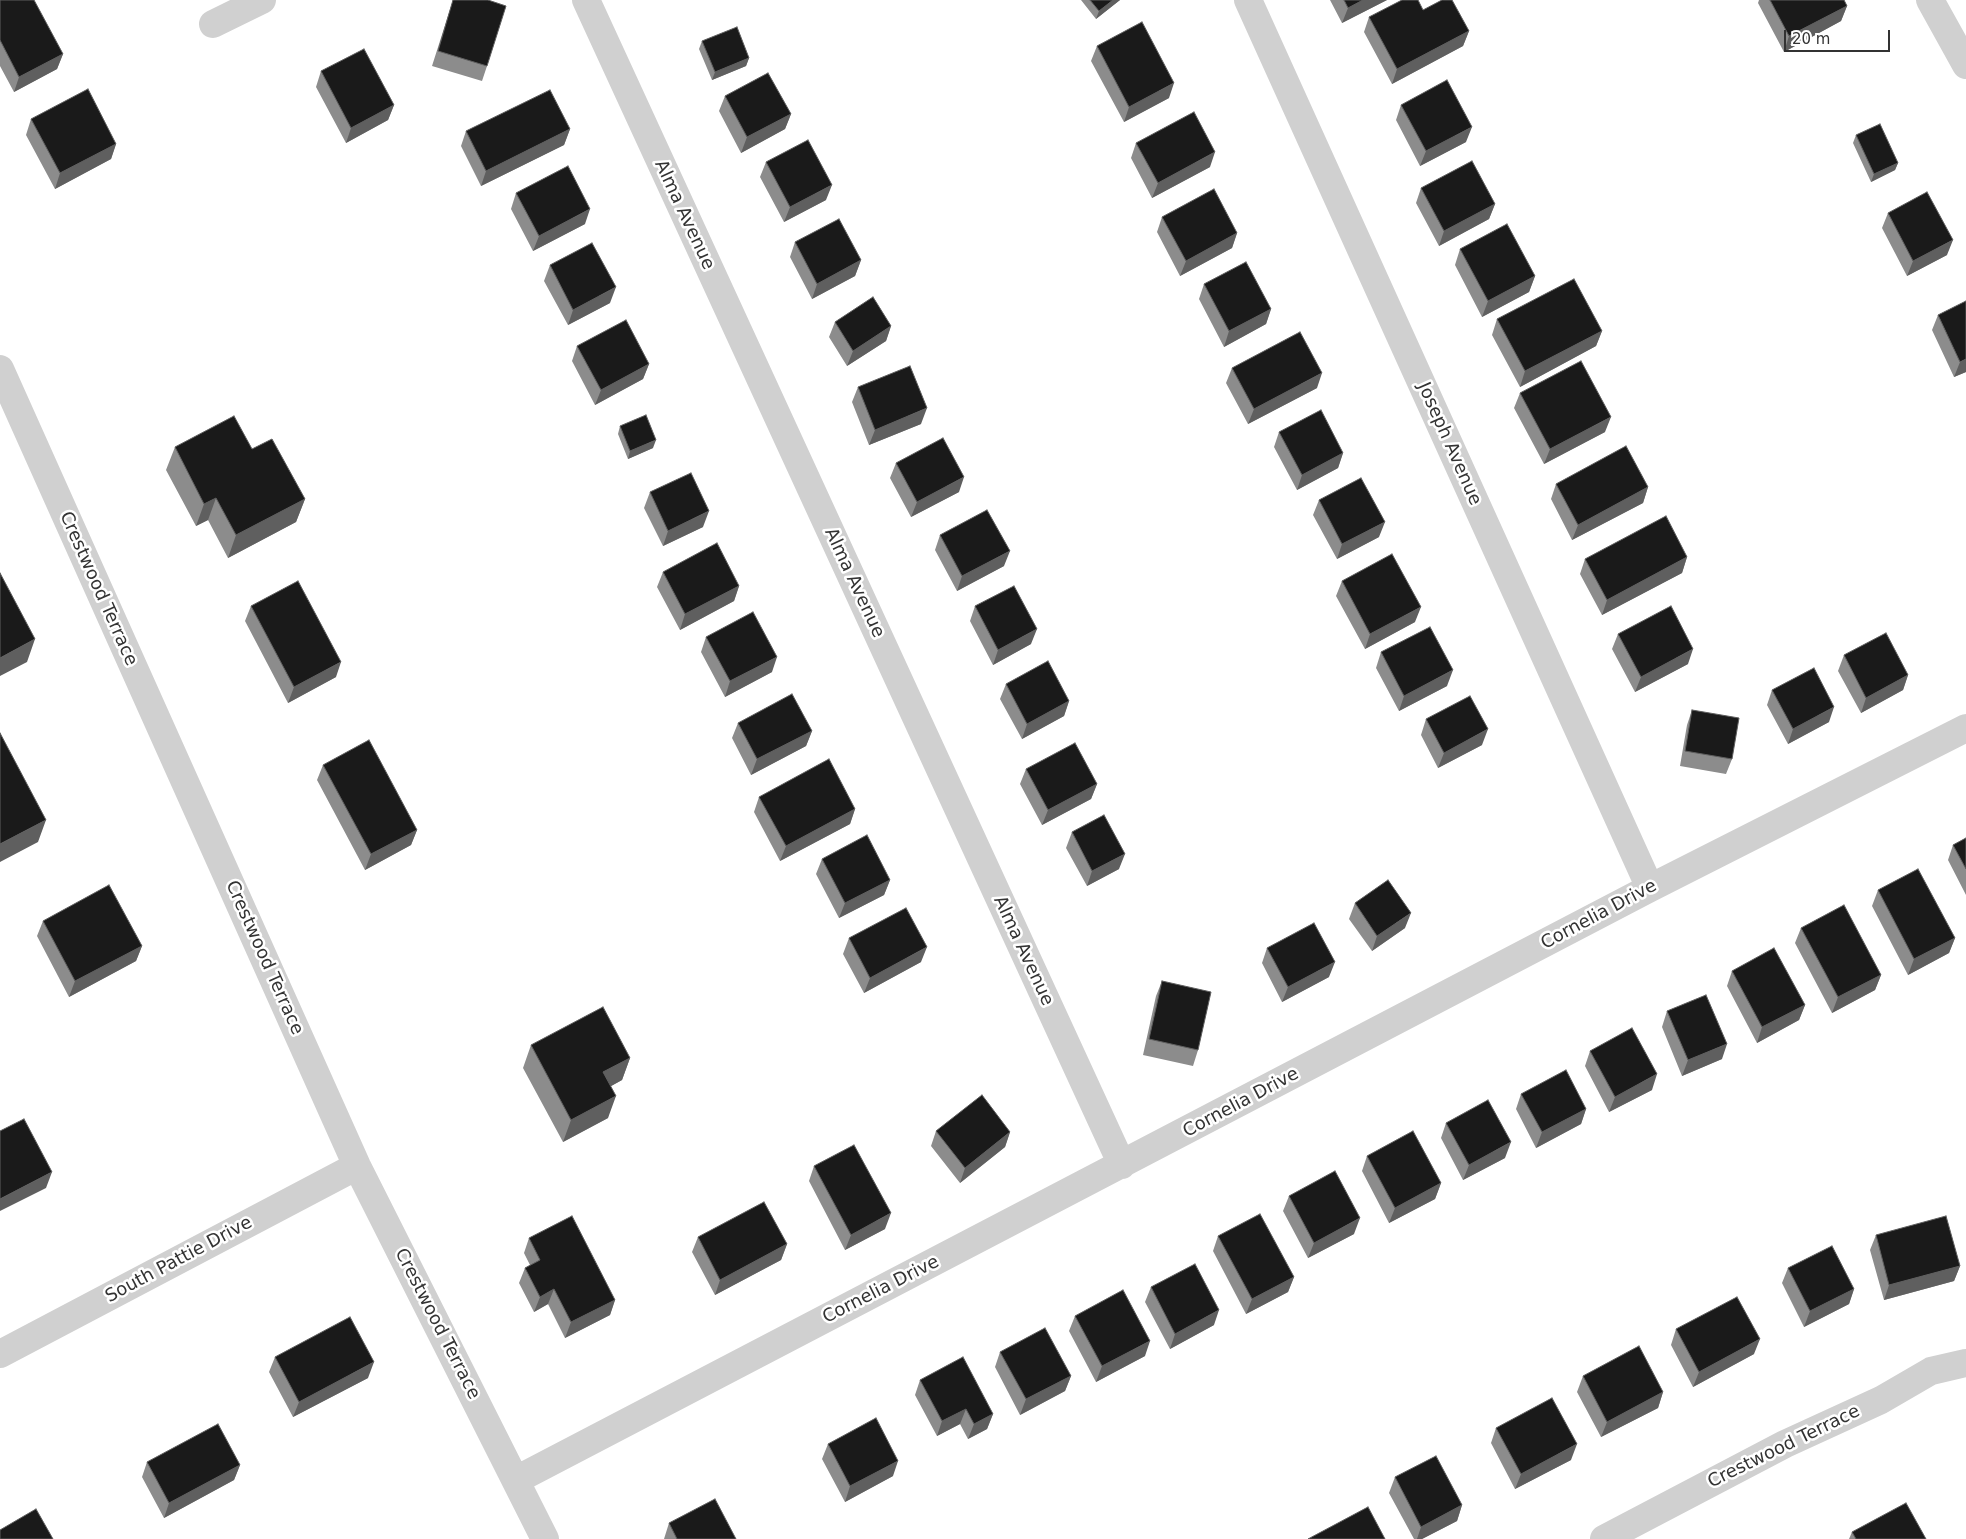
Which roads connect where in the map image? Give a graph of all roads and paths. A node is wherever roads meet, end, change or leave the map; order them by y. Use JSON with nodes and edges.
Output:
{"nodes":[{"id":1,"x":262,"y":0,"type":"edge"},
{"id":2,"x":586,"y":0,"type":"edge"},
{"id":3,"x":1248,"y":0,"type":"edge"},
{"id":4,"x":1930,"y":0,"type":"edge"},
{"id":5,"x":213,"y":24,"type":"dead end"},
{"id":6,"x":1966,"y":65,"type":"edge"},
{"id":7,"x":0,"y":369,"type":"edge"},
{"id":8,"x":1966,"y":728,"type":"edge"},
{"id":9,"x":1650,"y":888,"type":"junction"},
{"id":10,"x":1122,"y":1165,"type":"junction"},
{"id":11,"x":357,"y":1166,"type":"junction"},
{"id":12,"x":0,"y":1354,"type":"edge"},
{"id":13,"x":1966,"y":1363,"type":"edge"},
{"id":14,"x":516,"y":1480,"type":"junction"},
{"id":15,"x":545,"y":1539,"type":"edge"},
{"id":16,"x":1604,"y":1539,"type":"edge"}],
"edges":[{"from":1,"to":5,"type":"street"},
{"from":2,"to":10,"type":"street","name":"Alma Avenue"},
{"from":3,"to":9,"type":"street","name":"Joseph Avenue"},
{"from":4,"to":6,"type":"street"},
{"from":7,"to":11,"type":"street","name":"Crestwood Terrace"},
{"from":8,"to":9,"type":"street","name":"Cornelia Drive"},
{"from":9,"to":10,"type":"street","name":"Cornelia Drive"},
{"from":10,"to":14,"type":"street","name":"Cornelia Drive"},
{"from":11,"to":12,"type":"street","name":"South Pattie Drive"},
{"from":11,"to":14,"type":"street","name":"Crestwood Terrace"},
{"from":13,"to":16,"type":"street","name":"Crestwood Terrace"},
{"from":14,"to":15,"type":"street","name":"Crestwood Terrace"}]}
